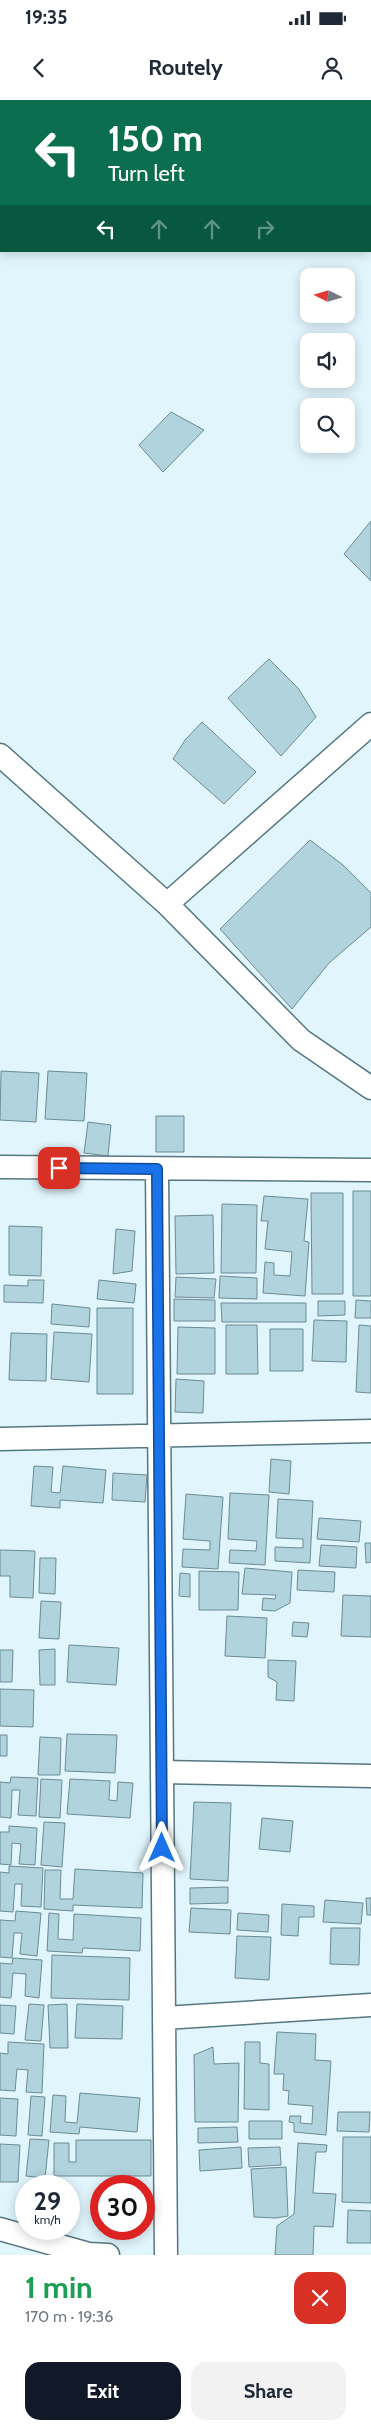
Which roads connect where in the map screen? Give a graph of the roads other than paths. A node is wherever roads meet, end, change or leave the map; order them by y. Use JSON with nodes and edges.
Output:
{"nodes":[{"id":1,"x":371,"y":724,"type":"edge"},
{"id":2,"x":0,"y":755,"type":"edge"},
{"id":3,"x":167,"y":904,"type":"junction"},
{"id":4,"x":371,"y":1088,"type":"edge"},
{"id":5,"x":0,"y":1168,"type":"edge"},
{"id":6,"x":157,"y":1169,"type":"junction"},
{"id":7,"x":371,"y":1170,"type":"edge"},
{"id":8,"x":371,"y":1431,"type":"edge"},
{"id":9,"x":159,"y":1435,"type":"junction"},
{"id":10,"x":0,"y":1439,"type":"edge"},
{"id":11,"x":162,"y":1772,"type":"junction"},
{"id":12,"x":371,"y":1776,"type":"edge"},
{"id":13,"x":371,"y":2005,"type":"edge"},
{"id":14,"x":164,"y":2018,"type":"junction"},
{"id":15,"x":0,"y":2229,"type":"edge"},
{"id":16,"x":108,"y":2255,"type":"edge"},
{"id":17,"x":166,"y":2255,"type":"edge"}],
"edges":[{"from":1,"to":3,"type":"street"},
{"from":2,"to":3,"type":"street"},
{"from":3,"to":4,"type":"street"},
{"from":5,"to":6,"type":"street"},
{"from":6,"to":7,"type":"street"},
{"from":6,"to":9,"type":"street"},
{"from":8,"to":9,"type":"street"},
{"from":9,"to":10,"type":"street"},
{"from":9,"to":11,"type":"street"},
{"from":11,"to":12,"type":"street"},
{"from":11,"to":14,"type":"street"},
{"from":13,"to":14,"type":"street"},
{"from":14,"to":17,"type":"street"},
{"from":15,"to":16,"type":"street"}]}
